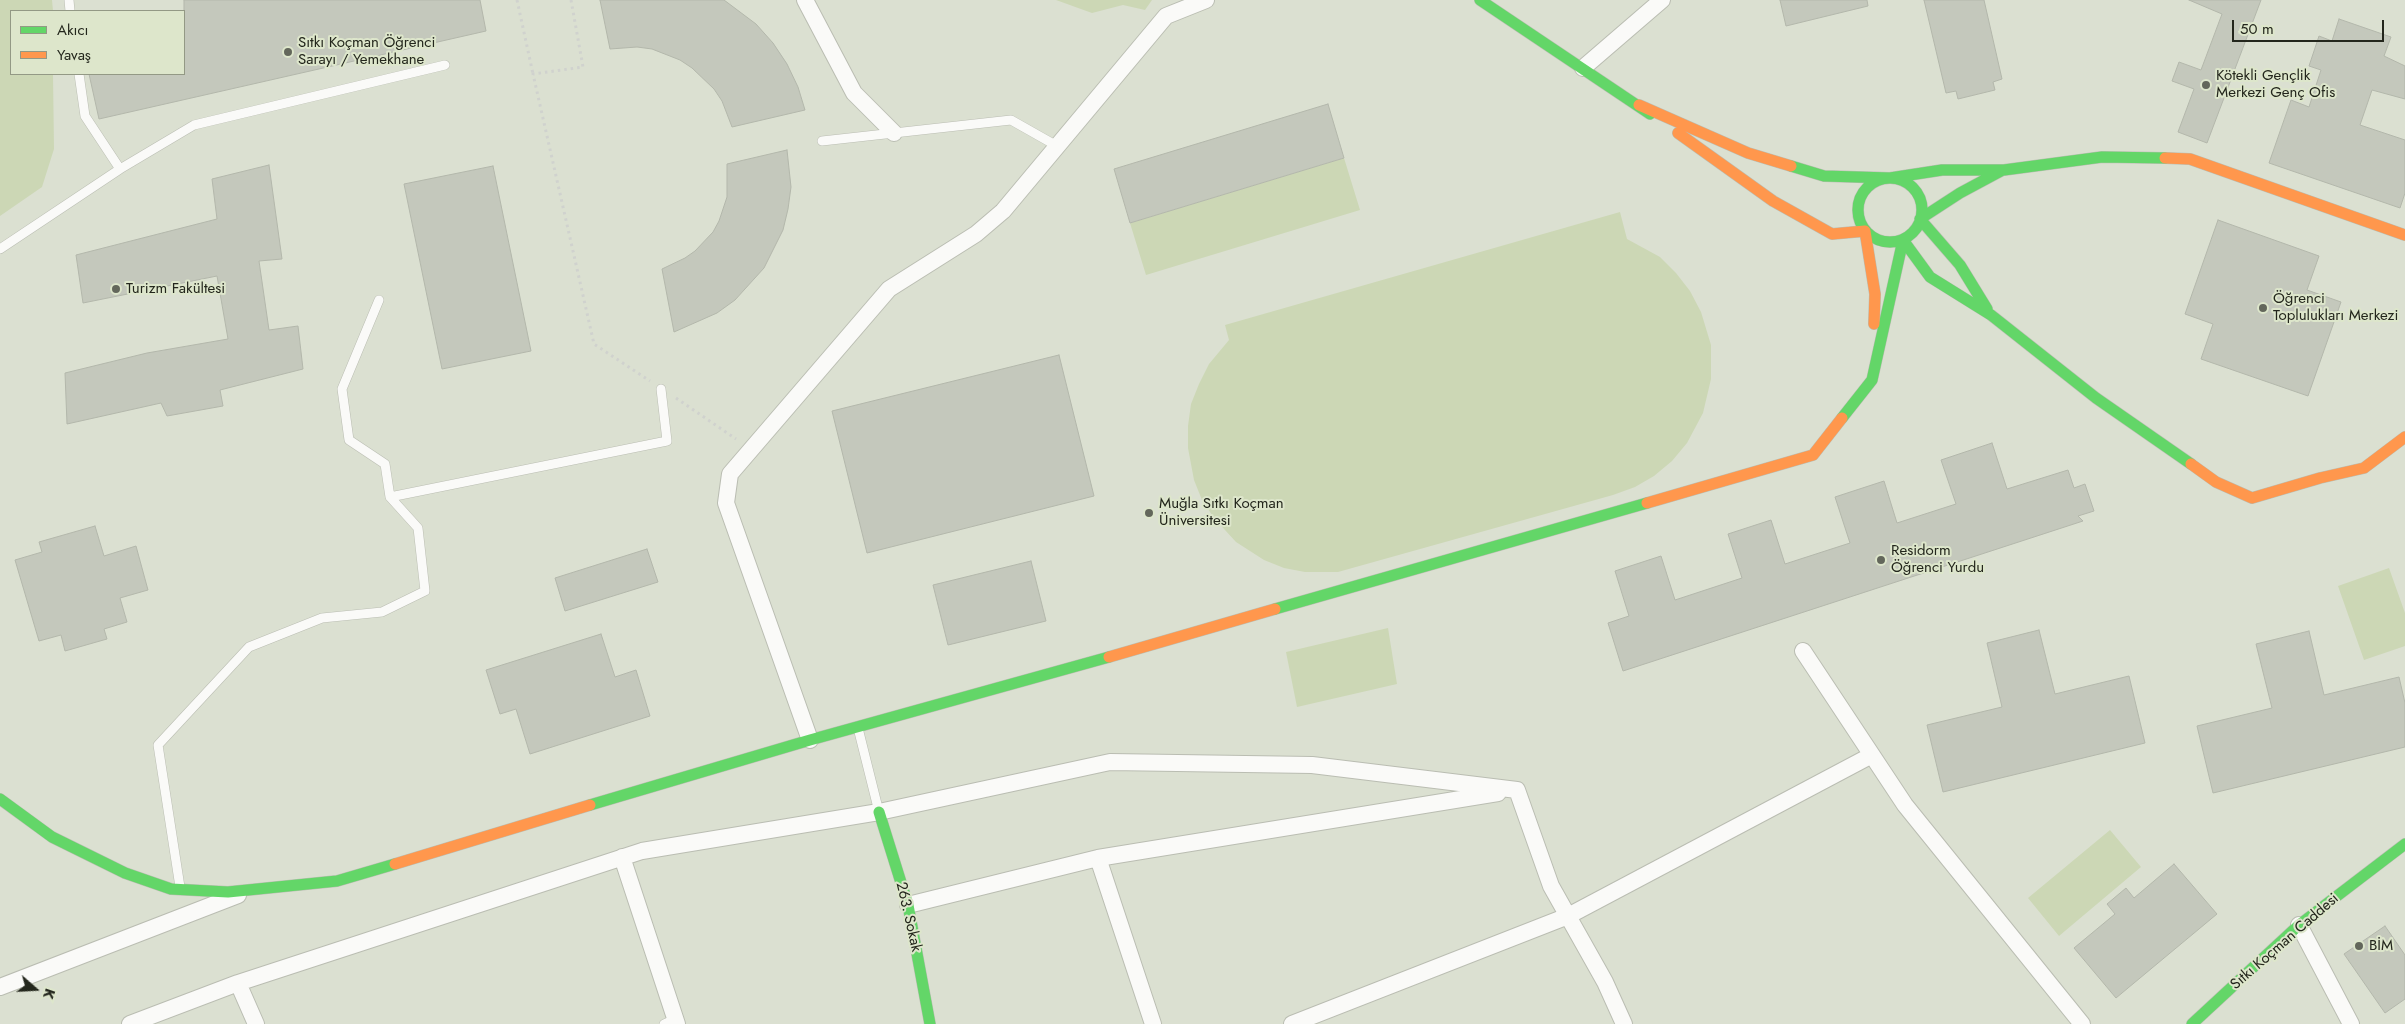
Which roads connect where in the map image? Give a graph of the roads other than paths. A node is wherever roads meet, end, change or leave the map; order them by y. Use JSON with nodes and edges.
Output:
{"nodes":[{"id":1,"x":805,"y":0,"type":"edge"},
{"id":2,"x":1206,"y":0,"type":"edge"},
{"id":3,"x":1480,"y":0,"type":"edge"},
{"id":4,"x":1662,"y":0,"type":"edge"},
{"id":5,"x":445,"y":65,"type":"dead end"},
{"id":6,"x":1583,"y":68,"type":"junction"},
{"id":7,"x":79,"y":75,"type":"edge"},
{"id":8,"x":1639,"y":105,"type":"junction"},
{"id":9,"x":894,"y":133,"type":"junction"},
{"id":10,"x":822,"y":141,"type":"dead end"},
{"id":11,"x":1057,"y":146,"type":"junction"},
{"id":12,"x":120,"y":169,"type":"junction"},
{"id":13,"x":2004,"y":170,"type":"junction"},
{"id":14,"x":1890,"y":178,"type":"junction"},
{"id":15,"x":1920,"y":219,"type":"junction"},
{"id":16,"x":1865,"y":231,"type":"junction"},
{"id":17,"x":2405,"y":235,"type":"edge"},
{"id":18,"x":1904,"y":240,"type":"junction"},
{"id":19,"x":0,"y":249,"type":"edge"},
{"id":20,"x":379,"y":300,"type":"dead end"},
{"id":21,"x":1991,"y":315,"type":"junction"},
{"id":22,"x":1872,"y":380,"type":"junction"},
{"id":23,"x":661,"y":389,"type":"road end"},
{"id":24,"x":2405,"y":437,"type":"edge"},
{"id":25,"x":390,"y":497,"type":"junction"},
{"id":26,"x":1802,"y":651,"type":"dead end"},
{"id":27,"x":858,"y":728,"type":"junction"},
{"id":28,"x":810,"y":740,"type":"junction"},
{"id":29,"x":1872,"y":755,"type":"junction"},
{"id":30,"x":1517,"y":790,"type":"junction"},
{"id":31,"x":0,"y":799,"type":"edge"},
{"id":32,"x":880,"y":812,"type":"junction"},
{"id":33,"x":2405,"y":844,"type":"edge"},
{"id":34,"x":622,"y":857,"type":"junction"},
{"id":35,"x":1098,"y":858,"type":"junction"},
{"id":36,"x":180,"y":889,"type":"junction"},
{"id":37,"x":252,"y":890,"type":"junction"},
{"id":38,"x":908,"y":905,"type":"junction"},
{"id":39,"x":1568,"y":916,"type":"junction"},
{"id":40,"x":2300,"y":925,"type":"junction"},
{"id":41,"x":238,"y":983,"type":"junction"},
{"id":42,"x":0,"y":987,"type":"edge"},
{"id":43,"x":672,"y":1022,"type":"edge"},
{"id":44,"x":130,"y":1024,"type":"edge"},
{"id":45,"x":256,"y":1024,"type":"edge"},
{"id":46,"x":930,"y":1024,"type":"edge"},
{"id":47,"x":1153,"y":1024,"type":"edge"},
{"id":48,"x":1292,"y":1024,"type":"edge"},
{"id":49,"x":1624,"y":1024,"type":"edge"},
{"id":50,"x":2082,"y":1024,"type":"edge"},
{"id":51,"x":2192,"y":1024,"type":"edge"},
{"id":52,"x":2350,"y":1024,"type":"edge"}],
"edges":[{"from":1,"to":9,"type":"street"},
{"from":2,"to":11,"type":"street"},
{"from":3,"to":6,"type":"street"},
{"from":4,"to":6,"type":"street"},
{"from":5,"to":12,"type":"lane"},
{"from":6,"to":8,"type":"street"},
{"from":7,"to":12,"type":"lane"},
{"from":8,"to":14,"type":"street"},
{"from":8,"to":16,"type":"street"},
{"from":9,"to":10,"type":"lane"},
{"from":9,"to":11,"type":"lane"},
{"from":11,"to":28,"type":"street"},
{"from":12,"to":19,"type":"lane"},
{"from":13,"to":14,"type":"street"},
{"from":13,"to":15,"type":"street"},
{"from":13,"to":17,"type":"street"},
{"from":14,"to":15,"type":"street"},
{"from":14,"to":16,"type":"street"},
{"from":15,"to":18,"type":"street"},
{"from":15,"to":21,"type":"street"},
{"from":16,"to":18,"type":"street"},
{"from":16,"to":22,"type":"street"},
{"from":18,"to":21,"type":"street"},
{"from":18,"to":22,"type":"street"},
{"from":20,"to":25,"type":"lane"},
{"from":21,"to":24,"type":"street"},
{"from":22,"to":27,"type":"street"},
{"from":23,"to":25,"type":"lane"},
{"from":25,"to":36,"type":"lane"},
{"from":26,"to":29,"type":"street"},
{"from":27,"to":28,"type":"street"},
{"from":27,"to":32,"type":"lane"},
{"from":28,"to":37,"type":"street"},
{"from":29,"to":39,"type":"street"},
{"from":29,"to":50,"type":"street"},
{"from":30,"to":32,"type":"street"},
{"from":30,"to":35,"type":"street"},
{"from":30,"to":39,"type":"street"},
{"from":31,"to":36,"type":"street"},
{"from":32,"to":34,"type":"street"},
{"from":32,"to":38,"type":"street","name":"263. Sokak"},
{"from":33,"to":40,"type":"street","name":"Sıtkı Koçman Caddesi"},
{"from":34,"to":41,"type":"street"},
{"from":34,"to":43,"type":"street"},
{"from":35,"to":38,"type":"street"},
{"from":35,"to":47,"type":"street"},
{"from":36,"to":37,"type":"street"},
{"from":37,"to":42,"type":"street"},
{"from":38,"to":46,"type":"street","name":"263. Sokak"},
{"from":39,"to":48,"type":"street"},
{"from":39,"to":49,"type":"street"},
{"from":40,"to":51,"type":"street","name":"Sıtkı Koçman Caddesi"},
{"from":40,"to":52,"type":"street"},
{"from":41,"to":44,"type":"street"},
{"from":41,"to":45,"type":"street"}]}
